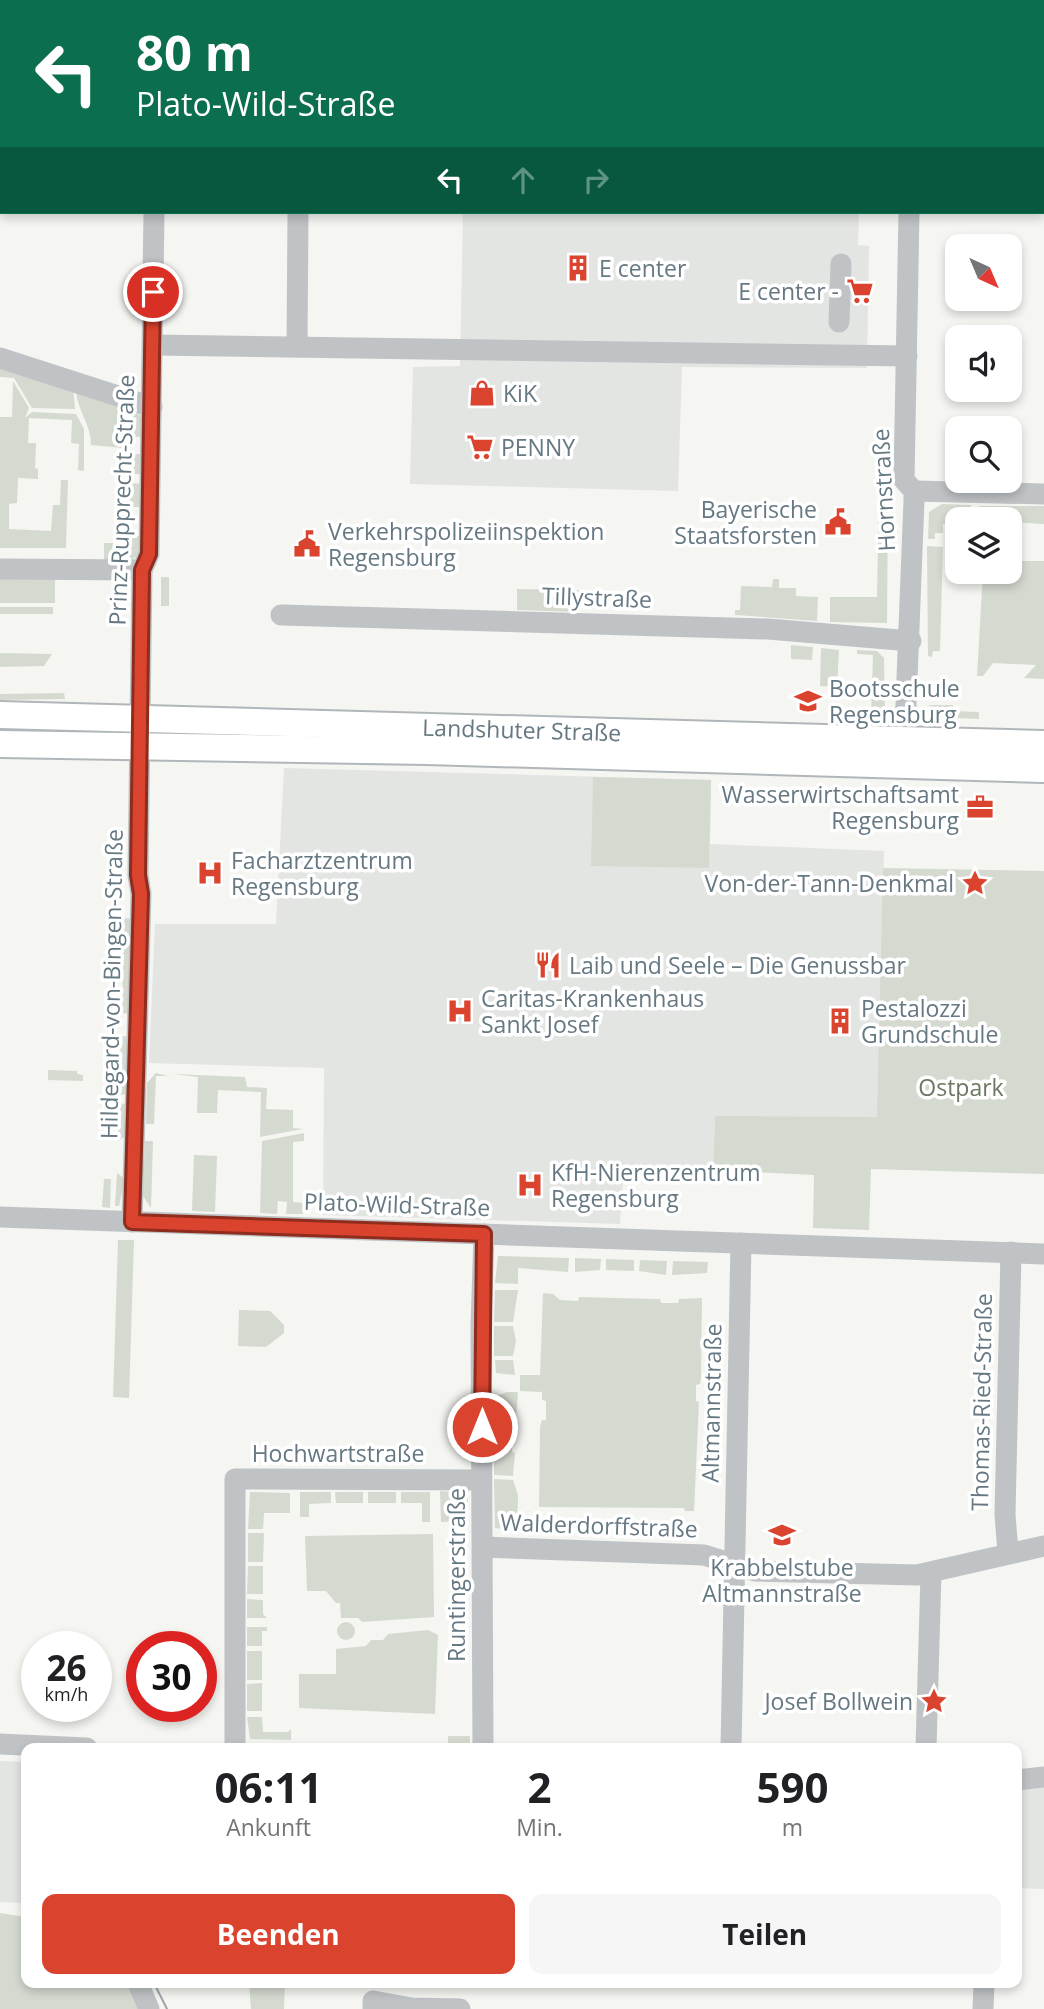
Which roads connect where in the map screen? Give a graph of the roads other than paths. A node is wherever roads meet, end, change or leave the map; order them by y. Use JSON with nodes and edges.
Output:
{"nodes":[{"id":1,"x":154,"y":214,"type":"edge"},
{"id":2,"x":298,"y":214,"type":"edge"},
{"id":3,"x":909,"y":214,"type":"edge"},
{"id":4,"x":841,"y":264,"type":"dead end"},
{"id":5,"x":839,"y":322,"type":"dead end"},
{"id":6,"x":153,"y":345,"type":"junction"},
{"id":7,"x":297,"y":347,"type":"junction"},
{"id":8,"x":907,"y":356,"type":"junction"},
{"id":9,"x":0,"y":358,"type":"edge"},
{"id":10,"x":152,"y":407,"type":"junction"},
{"id":11,"x":914,"y":491,"type":"junction"},
{"id":12,"x":1044,"y":494,"type":"edge"},
{"id":13,"x":0,"y":569,"type":"edge"},
{"id":14,"x":142,"y":570,"type":"junction"},
{"id":15,"x":281,"y":615,"type":"dead end"},
{"id":16,"x":911,"y":641,"type":"junction"},
{"id":17,"x":0,"y":715,"type":"edge"},
{"id":18,"x":141,"y":720,"type":"junction"},
{"id":19,"x":0,"y":744,"type":"edge"},
{"id":20,"x":1044,"y":744,"type":"edge"},
{"id":21,"x":141,"y":748,"type":"junction"},
{"id":22,"x":904,"y":753,"type":"junction"},
{"id":23,"x":1044,"y":769,"type":"edge"},
{"id":24,"x":0,"y":1217,"type":"edge"},
{"id":25,"x":132,"y":1222,"type":"junction"},
{"id":26,"x":484,"y":1234,"type":"junction"},
{"id":27,"x":741,"y":1243,"type":"junction"},
{"id":28,"x":1011,"y":1252,"type":"junction"},
{"id":29,"x":1044,"y":1254,"type":"edge"},
{"id":30,"x":481,"y":1480,"type":"junction"},
{"id":31,"x":1044,"y":1546,"type":"edge"},
{"id":32,"x":483,"y":1547,"type":"junction"},
{"id":33,"x":1008,"y":1552,"type":"junction"},
{"id":34,"x":734,"y":1563,"type":"junction"},
{"id":35,"x":931,"y":1573,"type":"junction"},
{"id":36,"x":235,"y":1743,"type":"edge"},
{"id":37,"x":483,"y":1743,"type":"edge"},
{"id":38,"x":730,"y":1743,"type":"edge"},
{"id":39,"x":926,"y":1743,"type":"edge"},
{"id":40,"x":0,"y":1744,"type":"edge"},
{"id":41,"x":21,"y":1745,"type":"edge"},
{"id":42,"x":1044,"y":1777,"type":"edge"},
{"id":43,"x":1022,"y":1779,"type":"edge"},
{"id":44,"x":140,"y":1988,"type":"edge"},
{"id":45,"x":984,"y":1988,"type":"edge"},
{"id":46,"x":373,"y":2005,"type":"edge"},
{"id":47,"x":149,"y":2009,"type":"edge"},
{"id":48,"x":460,"y":2009,"type":"edge"},
{"id":49,"x":983,"y":2009,"type":"edge"}],
"edges":[{"from":1,"to":6,"type":"street","name":"Prinz-Rupprecht-Straße"},
{"from":2,"to":7,"type":"street"},
{"from":3,"to":8,"type":"street","name":"Hornstraße"},
{"from":4,"to":5,"type":"street"},
{"from":6,"to":7,"type":"street"},
{"from":6,"to":10,"type":"street","name":"Prinz-Rupprecht-Straße"},
{"from":7,"to":8,"type":"street"},
{"from":8,"to":11,"type":"street","name":"Hornstraße"},
{"from":9,"to":10,"type":"street"},
{"from":10,"to":14,"type":"street","name":"Prinz-Rupprecht-Straße"},
{"from":11,"to":12,"type":"street"},
{"from":11,"to":16,"type":"street","name":"Hornstraße"},
{"from":13,"to":14,"type":"street"},
{"from":14,"to":18,"type":"street","name":"Prinz-Rupprecht-Straße"},
{"from":15,"to":16,"type":"street","name":"Tillystraße"},
{"from":16,"to":22,"type":"street","name":"Hornstraße"},
{"from":17,"to":18,"type":"main road","name":"Landshuter Straße"},
{"from":18,"to":21,"type":"street","name":"Prinz-Rupprecht-Straße"},
{"from":18,"to":22,"type":"main road","name":"Landshuter Straße"},
{"from":19,"to":21,"type":"main road","name":"Landshuter Straße"},
{"from":20,"to":22,"type":"main road","name":"Landshuter Straße"},
{"from":21,"to":22,"type":"main road","name":"Landshuter Straße"},
{"from":21,"to":25,"type":"street","name":"Hildegard-von-Bingen-Straße"},
{"from":22,"to":23,"type":"main road","name":"Landshuter Straße"},
{"from":24,"to":25,"type":"street","name":"Plato-Wild-Straße"},
{"from":25,"to":26,"type":"street","name":"Plato-Wild-Straße"},
{"from":26,"to":27,"type":"street","name":"Plato-Wild-Straße"},
{"from":26,"to":30,"type":"street","name":"Runtingerstraße"},
{"from":27,"to":28,"type":"street","name":"Plato-Wild-Straße"},
{"from":27,"to":34,"type":"street","name":"Altmannstraße"},
{"from":28,"to":29,"type":"street","name":"Plato-Wild-Straße"},
{"from":28,"to":33,"type":"street","name":"Thomas-Ried-Straße"},
{"from":30,"to":32,"type":"street","name":"Runtingerstraße"},
{"from":30,"to":36,"type":"street","name":"Hochwartstraße"},
{"from":31,"to":33,"type":"street","name":"Walderdorffstraße"},
{"from":32,"to":34,"type":"street","name":"Walderdorffstraße"},
{"from":32,"to":37,"type":"street","name":"Runtingerstraße"},
{"from":33,"to":35,"type":"street","name":"Walderdorffstraße"},
{"from":34,"to":35,"type":"street","name":"Walderdorffstraße"},
{"from":34,"to":38,"type":"street","name":"Altmannstraße"},
{"from":35,"to":39,"type":"street"},
{"from":40,"to":41,"type":"street"},
{"from":42,"to":43,"type":"street"},
{"from":44,"to":47,"type":"street"},
{"from":45,"to":49,"type":"street"},
{"from":46,"to":48,"type":"street"}]}
